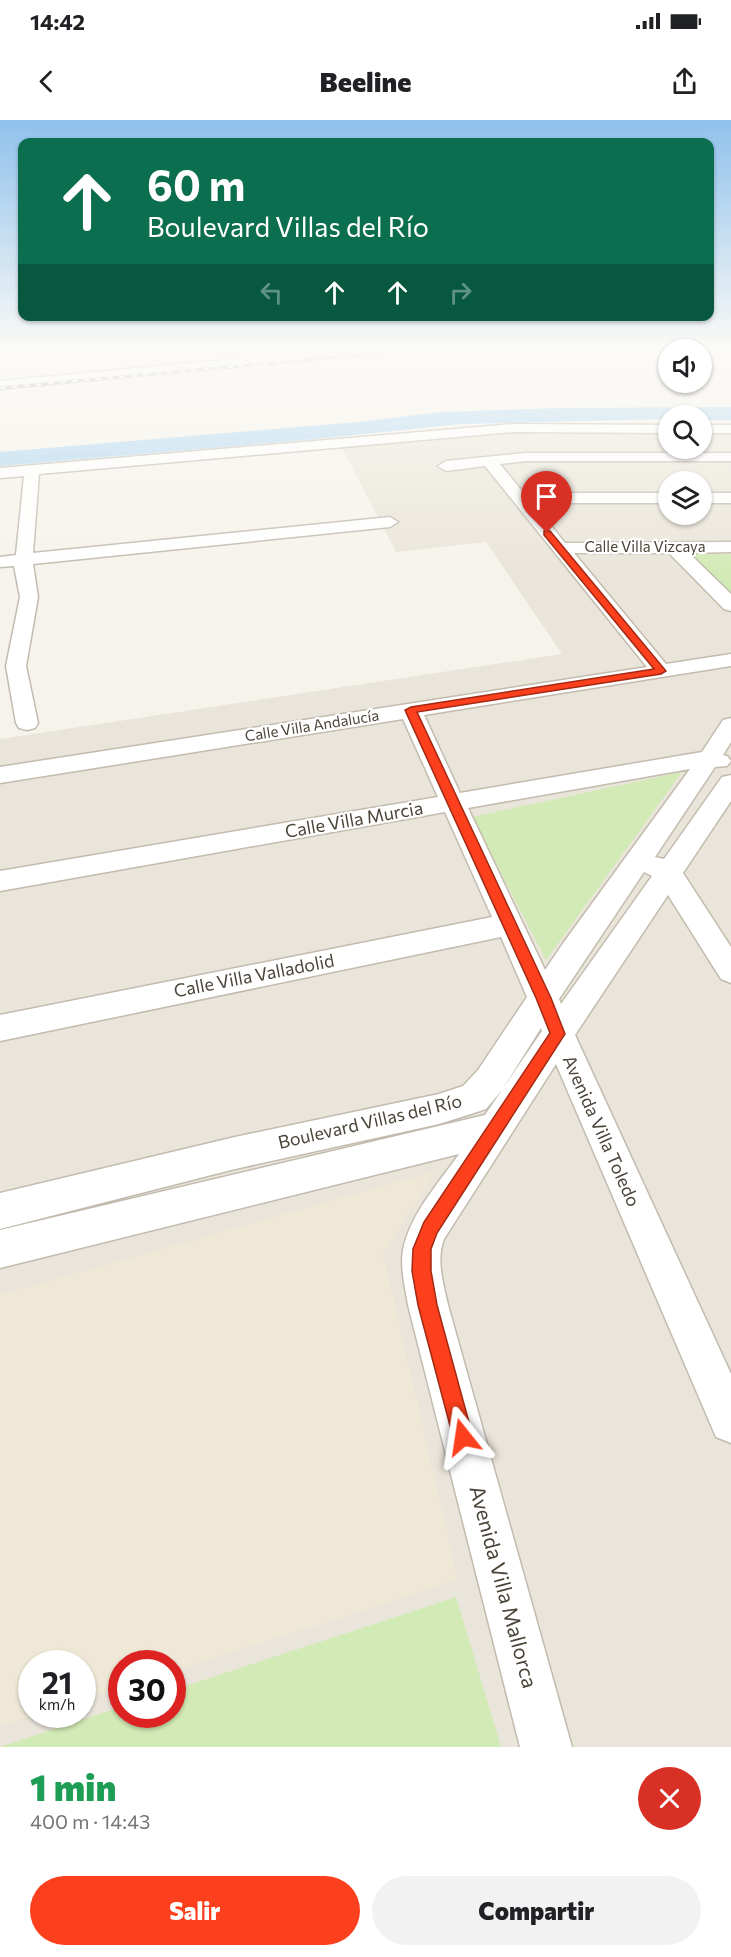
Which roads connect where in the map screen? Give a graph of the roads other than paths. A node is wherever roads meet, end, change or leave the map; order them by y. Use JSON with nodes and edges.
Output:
{"nodes":[{"id":1,"x":658,"y":429,"type":"edge"},
{"id":2,"x":725,"y":429,"type":"edge"},
{"id":3,"x":731,"y":446,"type":"edge"},
{"id":4,"x":731,"y":457,"type":"edge"},
{"id":5,"x":489,"y":461,"type":"junction"},
{"id":6,"x":446,"y":466,"type":"dead end"},
{"id":7,"x":32,"y":470,"type":"junction"},
{"id":8,"x":0,"y":473,"type":"edge"},
{"id":9,"x":658,"y":498,"type":"edge"},
{"id":10,"x":712,"y":498,"type":"edge"},
{"id":11,"x":731,"y":498,"type":"edge"},
{"id":12,"x":522,"y":503,"type":"junction"},
{"id":13,"x":390,"y":522,"type":"dead end"},
{"id":14,"x":673,"y":547,"type":"junction"},
{"id":15,"x":731,"y":547,"type":"edge"},
{"id":16,"x":560,"y":548,"type":"junction"},
{"id":17,"x":25,"y":560,"type":"junction"},
{"id":18,"x":0,"y":562,"type":"edge"},
{"id":19,"x":731,"y":605,"type":"edge"},
{"id":20,"x":731,"y":660,"type":"edge"},
{"id":21,"x":8,"y":667,"type":"edge"},
{"id":22,"x":661,"y":671,"type":"junction"},
{"id":23,"x":411,"y":710,"type":"junction"},
{"id":24,"x":27,"y":723,"type":"dead end"},
{"id":25,"x":731,"y":725,"type":"edge"},
{"id":26,"x":720,"y":762,"type":"edge"},
{"id":27,"x":0,"y":775,"type":"edge"},
{"id":28,"x":731,"y":783,"type":"edge"},
{"id":29,"x":454,"y":802,"type":"junction"},
{"id":30,"x":639,"y":859,"type":"junction"},
{"id":31,"x":668,"y":872,"type":"junction"},
{"id":32,"x":0,"y":881,"type":"edge"},
{"id":33,"x":508,"y":925,"type":"junction"},
{"id":34,"x":731,"y":971,"type":"edge"},
{"id":35,"x":543,"y":998,"type":"junction"},
{"id":36,"x":0,"y":1028,"type":"edge"},
{"id":37,"x":558,"y":1034,"type":"junction"},
{"id":38,"x":494,"y":1129,"type":"junction"},
{"id":39,"x":0,"y":1211,"type":"edge"},
{"id":40,"x":0,"y":1249,"type":"edge"},
{"id":41,"x":731,"y":1422,"type":"edge"},
{"id":42,"x":546,"y":1747,"type":"edge"}],
"edges":[{"from":1,"to":7,"type":"street"},
{"from":2,"to":3,"type":"street"},
{"from":4,"to":5,"type":"street"},
{"from":5,"to":6,"type":"street"},
{"from":5,"to":12,"type":"street"},
{"from":7,"to":8,"type":"street"},
{"from":7,"to":17,"type":"street"},
{"from":9,"to":12,"type":"street"},
{"from":10,"to":11,"type":"street"},
{"from":12,"to":16,"type":"street"},
{"from":13,"to":17,"type":"street"},
{"from":14,"to":15,"type":"street","name":"Calle Villa Vizcaya"},
{"from":14,"to":16,"type":"street","name":"Calle Villa Vizcaya"},
{"from":14,"to":19,"type":"street"},
{"from":16,"to":22,"type":"street"},
{"from":17,"to":18,"type":"street"},
{"from":17,"to":21,"type":"street"},
{"from":20,"to":22,"type":"street","name":"Calle Villa Andalucía"},
{"from":21,"to":24,"type":"street"},
{"from":22,"to":23,"type":"street","name":"Calle Villa Andalucía"},
{"from":23,"to":27,"type":"street","name":"Calle Villa Andalucía"},
{"from":23,"to":29,"type":"street","name":"Avenida Villa Toledo"},
{"from":25,"to":26,"type":"street","name":"Boulevard Villas del Río"},
{"from":26,"to":29,"type":"street","name":"Calle Villa Murcia"},
{"from":26,"to":30,"type":"street","name":"Boulevard Villas del Río"},
{"from":28,"to":31,"type":"street"},
{"from":29,"to":32,"type":"street","name":"Calle Villa Murcia"},
{"from":29,"to":33,"type":"street","name":"Avenida Villa Toledo"},
{"from":30,"to":31,"type":"street"},
{"from":30,"to":35,"type":"street","name":"Boulevard Villas del Río"},
{"from":31,"to":34,"type":"street"},
{"from":31,"to":37,"type":"street"},
{"from":33,"to":35,"type":"street","name":"Avenida Villa Toledo"},
{"from":33,"to":36,"type":"street","name":"Calle Villa Valladolid"},
{"from":35,"to":37,"type":"street","name":"Avenida Villa Toledo"},
{"from":35,"to":39,"type":"street","name":"Boulevard Villas del Río"},
{"from":37,"to":38,"type":"street"},
{"from":37,"to":41,"type":"street","name":"Avenida Villa Toledo"},
{"from":38,"to":40,"type":"street","name":"Boulevard Villas del Río"},
{"from":38,"to":42,"type":"street","name":"Avenida Villa Mallorca"}]}
